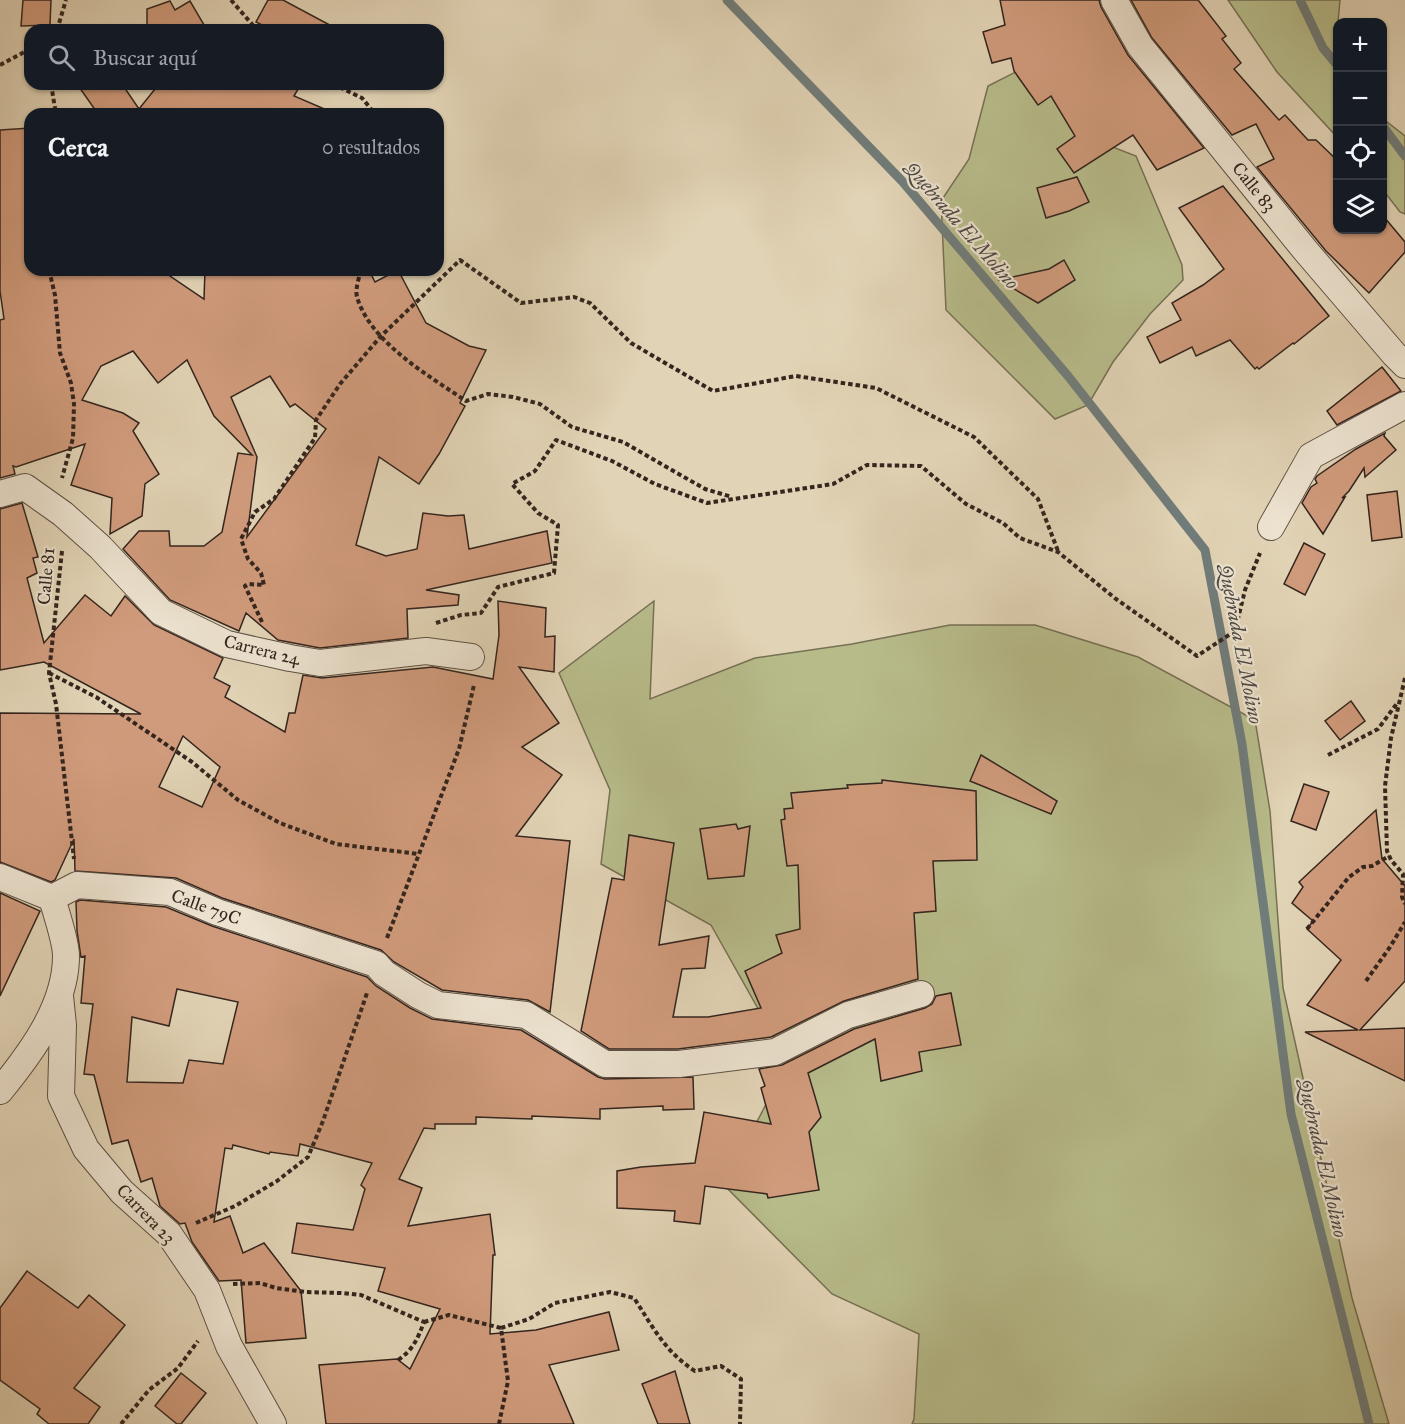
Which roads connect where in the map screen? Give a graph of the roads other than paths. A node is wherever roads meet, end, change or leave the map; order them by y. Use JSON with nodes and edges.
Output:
{"nodes":[{"id":1,"x":1114,"y":0,"type":"edge"},
{"id":2,"x":1401,"y":355,"type":"edge"},
{"id":3,"x":1405,"y":405,"type":"edge"},
{"id":4,"x":0,"y":494,"type":"edge"},
{"id":5,"x":1271,"y":527,"type":"road end"},
{"id":6,"x":471,"y":657,"type":"dead end"},
{"id":7,"x":0,"y":877,"type":"edge"},
{"id":8,"x":52,"y":898,"type":"junction"},
{"id":9,"x":921,"y":994,"type":"dead end"},
{"id":10,"x":60,"y":996,"type":"junction"},
{"id":11,"x":0,"y":1090,"type":"edge"},
{"id":12,"x":273,"y":1424,"type":"edge"}],
"edges":[{"from":1,"to":2,"type":"street","name":"Calle 83"},
{"from":3,"to":5,"type":"street"},
{"from":4,"to":6,"type":"street","name":"Carrera 24"},
{"from":7,"to":8,"type":"street"},
{"from":8,"to":9,"type":"street","name":"Calle 79C"},
{"from":8,"to":10,"type":"street"},
{"from":10,"to":11,"type":"street"},
{"from":10,"to":12,"type":"street","name":"Carrera 23"}]}
